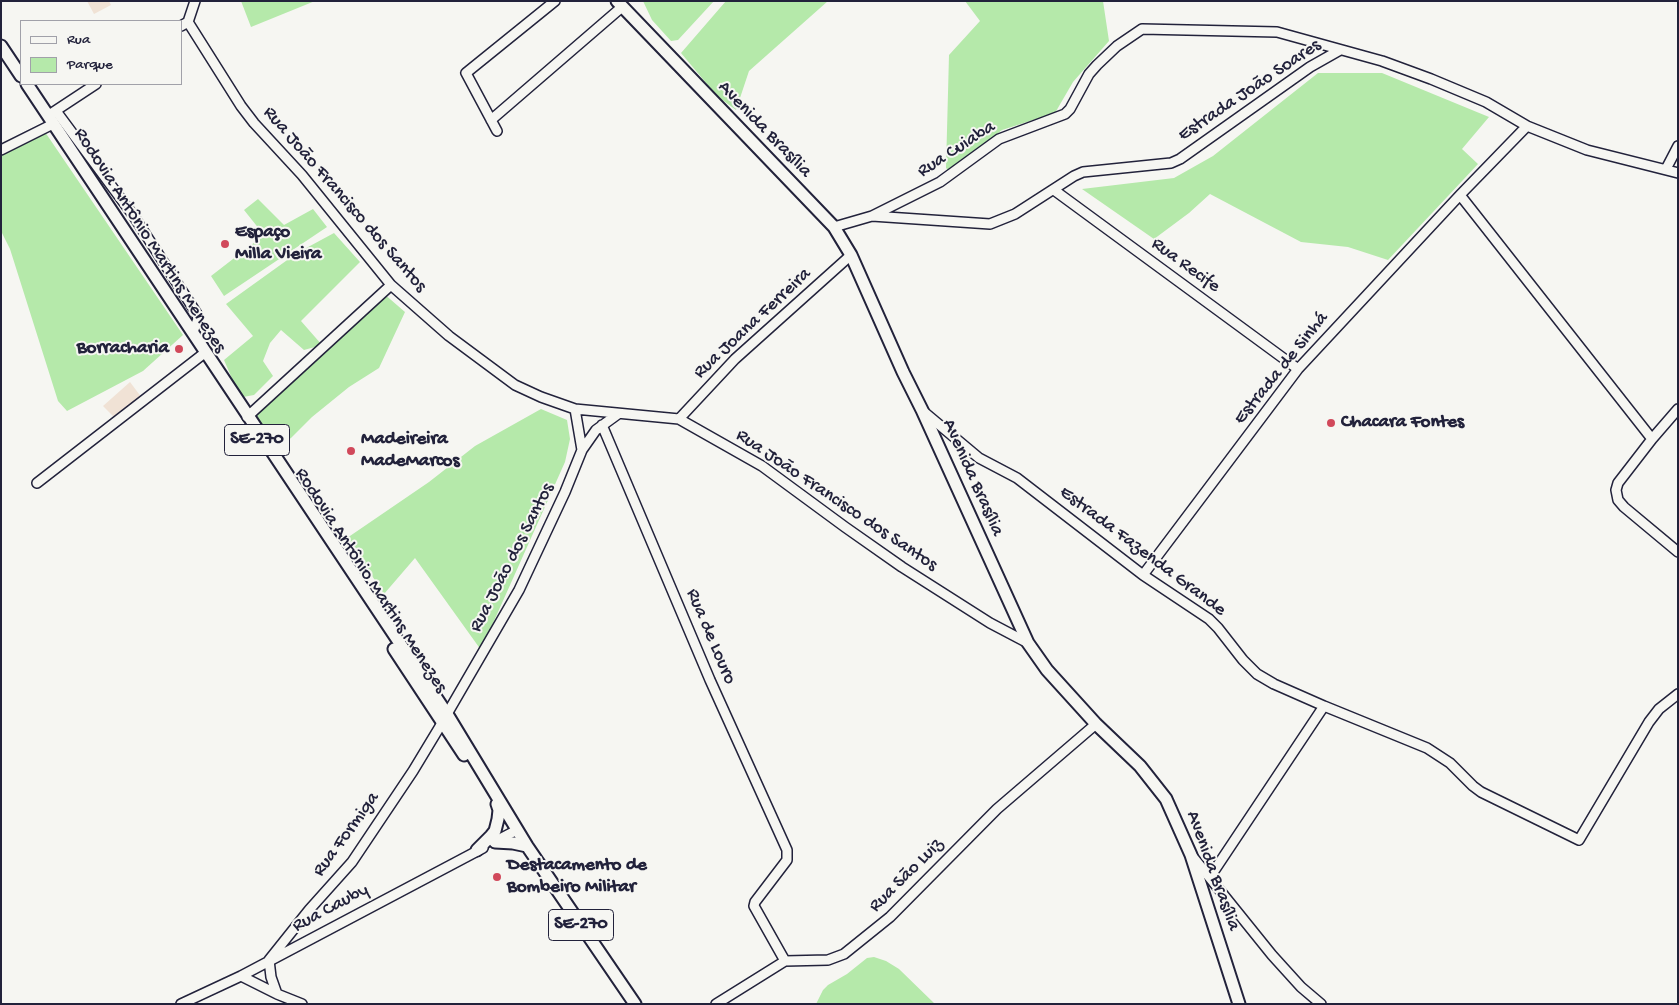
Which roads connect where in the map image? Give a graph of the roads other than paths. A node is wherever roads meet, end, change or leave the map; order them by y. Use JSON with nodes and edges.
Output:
{"nodes":[{"id":1,"x":195,"y":1,"type":"edge"},
{"id":2,"x":555,"y":1,"type":"edge"},
{"id":3,"x":620,"y":4,"type":"edge"},
{"id":4,"x":184,"y":24,"type":"edge"},
{"id":5,"x":1,"y":46,"type":"edge"},
{"id":6,"x":1340,"y":50,"type":"junction"},
{"id":7,"x":1,"y":52,"type":"edge"},
{"id":8,"x":20,"y":74,"type":"edge"},
{"id":9,"x":20,"y":80,"type":"edge"},
{"id":10,"x":24,"y":85,"type":"edge"},
{"id":11,"x":28,"y":85,"type":"edge"},
{"id":12,"x":95,"y":85,"type":"edge"},
{"id":13,"x":52,"y":117,"type":"junction"},
{"id":14,"x":491,"y":120,"type":"junction"},
{"id":15,"x":1527,"y":126,"type":"junction"},
{"id":16,"x":497,"y":131,"type":"dead end"},
{"id":17,"x":1678,"y":146,"type":"edge"},
{"id":18,"x":1,"y":150,"type":"edge"},
{"id":19,"x":1666,"y":169,"type":"junction"},
{"id":20,"x":1678,"y":173,"type":"edge"},
{"id":21,"x":1054,"y":190,"type":"junction"},
{"id":22,"x":1460,"y":195,"type":"junction"},
{"id":23,"x":872,"y":216,"type":"junction"},
{"id":24,"x":834,"y":226,"type":"junction"},
{"id":25,"x":850,"y":255,"type":"junction"},
{"id":26,"x":391,"y":285,"type":"junction"},
{"id":27,"x":202,"y":355,"type":"junction"},
{"id":28,"x":1298,"y":369,"type":"junction"},
{"id":29,"x":575,"y":409,"type":"junction"},
{"id":30,"x":1678,"y":409,"type":"edge"},
{"id":31,"x":922,"y":410,"type":"junction"},
{"id":32,"x":618,"y":414,"type":"junction"},
{"id":33,"x":247,"y":417,"type":"junction"},
{"id":34,"x":679,"y":419,"type":"junction"},
{"id":35,"x":602,"y":425,"type":"junction"},
{"id":36,"x":1652,"y":438,"type":"junction"},
{"id":37,"x":582,"y":450,"type":"junction"},
{"id":38,"x":37,"y":483,"type":"dead end"},
{"id":39,"x":1678,"y":552,"type":"edge"},
{"id":40,"x":1144,"y":575,"type":"junction"},
{"id":41,"x":1028,"y":643,"type":"junction"},
{"id":42,"x":1678,"y":694,"type":"edge"},
{"id":43,"x":1324,"y":706,"type":"junction"},
{"id":44,"x":445,"y":718,"type":"junction"},
{"id":45,"x":1096,"y":724,"type":"junction"},
{"id":46,"x":497,"y":804,"type":"junction"},
{"id":47,"x":510,"y":818,"type":"junction"},
{"id":48,"x":517,"y":830,"type":"junction"},
{"id":49,"x":495,"y":842,"type":"junction"},
{"id":50,"x":527,"y":846,"type":"junction"},
{"id":51,"x":477,"y":850,"type":"junction"},
{"id":52,"x":1191,"y":855,"type":"junction"},
{"id":53,"x":1210,"y":877,"type":"junction"},
{"id":54,"x":269,"y":960,"type":"junction"},
{"id":55,"x":786,"y":961,"type":"junction"},
{"id":56,"x":241,"y":976,"type":"junction"},
{"id":57,"x":277,"y":994,"type":"junction"},
{"id":58,"x":181,"y":1004,"type":"edge"},
{"id":59,"x":302,"y":1004,"type":"edge"},
{"id":60,"x":635,"y":1004,"type":"edge"},
{"id":61,"x":716,"y":1004,"type":"edge"},
{"id":62,"x":1239,"y":1004,"type":"edge"},
{"id":63,"x":1321,"y":1004,"type":"edge"}],
"edges":[{"from":1,"to":4,"type":"street"},
{"from":2,"to":14,"type":"street"},
{"from":3,"to":14,"type":"street"},
{"from":3,"to":24,"type":"main road","name":"Avenida Brasília"},
{"from":4,"to":26,"type":"street","name":"Rua João Francisco dos Santos"},
{"from":5,"to":8,"type":"main road"},
{"from":6,"to":15,"type":"street","name":"Estrada João Soares"},
{"from":6,"to":21,"type":"street","name":"Estrada João Soares"},
{"from":6,"to":23,"type":"street","name":"Rua Cuiaba"},
{"from":7,"to":9,"type":"main road","name":"Rodovia Antônio Martins Menezes","number":"SE-270"},
{"from":10,"to":13,"type":"main road","name":"Rodovia Antônio Martins Menezes","number":"SE-270"},
{"from":11,"to":13,"type":"main road","name":"Rodovia Antônio Martins Menezes","number":"SE-270"},
{"from":12,"to":13,"type":"street"},
{"from":13,"to":18,"type":"street"},
{"from":13,"to":27,"type":"main road","name":"Rodovia Antônio Martins Menezes","number":"SE-270"},
{"from":13,"to":33,"type":"main road","name":"Rodovia Antônio Martins Menezes","number":"SE-270"},
{"from":14,"to":16,"type":"street"},
{"from":15,"to":19,"type":"street","name":"Estrada João Soares"},
{"from":15,"to":22,"type":"street","name":"Estrada de Sinhá"},
{"from":17,"to":19,"type":"street"},
{"from":19,"to":20,"type":"street","name":"Estrada João Soares"},
{"from":21,"to":23,"type":"street","name":"Estrada João Soares"},
{"from":21,"to":28,"type":"street","name":"Rua Recife"},
{"from":22,"to":28,"type":"street","name":"Estrada de Sinhá"},
{"from":22,"to":36,"type":"street"},
{"from":23,"to":24,"type":"street","name":"Estrada João Soares"},
{"from":24,"to":25,"type":"main road","name":"Avenida Brasília"},
{"from":25,"to":31,"type":"main road","name":"Avenida Brasília"},
{"from":25,"to":34,"type":"street","name":"Rua Joana Ferreira"},
{"from":26,"to":29,"type":"street","name":"Rua João Francisco dos Santos"},
{"from":26,"to":33,"type":"street"},
{"from":27,"to":38,"type":"street"},
{"from":27,"to":44,"type":"main road","name":"Rodovia Antônio Martins Menezes","number":"SE-270"},
{"from":28,"to":40,"type":"street","name":"Estrada de Sinhá"},
{"from":29,"to":32,"type":"street","name":"Rua João Francisco dos Santos"},
{"from":29,"to":37,"type":"street"},
{"from":30,"to":36,"type":"street"},
{"from":31,"to":40,"type":"street","name":"Estrada Fazenda Grande"},
{"from":31,"to":41,"type":"main road","name":"Avenida Brasília"},
{"from":32,"to":34,"type":"street","name":"Rua João Francisco dos Santos"},
{"from":32,"to":35,"type":"street","name":"Rua João dos Santos"},
{"from":33,"to":44,"type":"main road","name":"Rodovia Antônio Martins Menezes","number":"SE-270"},
{"from":34,"to":41,"type":"street","name":"Rua João Francisco dos Santos"},
{"from":35,"to":37,"type":"street","name":"Rua João dos Santos"},
{"from":35,"to":55,"type":"street","name":"Rua de Louro"},
{"from":36,"to":39,"type":"street"},
{"from":37,"to":44,"type":"street","name":"Rua João dos Santos"},
{"from":40,"to":43,"type":"street","name":"Estrada Fazenda Grande"},
{"from":41,"to":45,"type":"main road","name":"Avenida Brasília"},
{"from":42,"to":43,"type":"street","name":"Estrada Fazenda Grande"},
{"from":43,"to":53,"type":"street"},
{"from":44,"to":46,"type":"main road","name":"Rodovia Antônio Martins Menezes","number":"SE-270"},
{"from":44,"to":47,"type":"main road","name":"Rodovia Antônio Martins Menezes","number":"SE-270"},
{"from":44,"to":54,"type":"street","name":"Rua Formiga"},
{"from":45,"to":52,"type":"main road","name":"Avenida Brasília"},
{"from":45,"to":55,"type":"street","name":"Rua São Luiz"},
{"from":46,"to":47,"type":"main road","name":"Rodovia Antônio Martins Menezes","number":"SE-270"},
{"from":46,"to":51,"type":"main road"},
{"from":47,"to":48,"type":"main road","name":"Rodovia Antônio Martins Menezes","number":"SE-270"},
{"from":48,"to":49,"type":"street","name":"Rua Cauby"},
{"from":48,"to":50,"type":"main road","name":"Rodovia Antônio Martins Menezes","number":"SE-270"},
{"from":49,"to":50,"type":"main road"},
{"from":49,"to":51,"type":"street","name":"Rua Cauby"},
{"from":50,"to":60,"type":"main road","name":"Rodovia Antônio Martins Menezes","number":"SE-270"},
{"from":51,"to":54,"type":"street","name":"Rua Cauby"},
{"from":52,"to":53,"type":"street"},
{"from":52,"to":62,"type":"main road","name":"Avenida Brasília"},
{"from":53,"to":63,"type":"street"},
{"from":54,"to":56,"type":"street","name":"Rua Cauby"},
{"from":54,"to":57,"type":"street"},
{"from":55,"to":61,"type":"street"},
{"from":56,"to":57,"type":"street"},
{"from":56,"to":58,"type":"street","name":"Rua Cauby"},
{"from":57,"to":59,"type":"street"}]}
